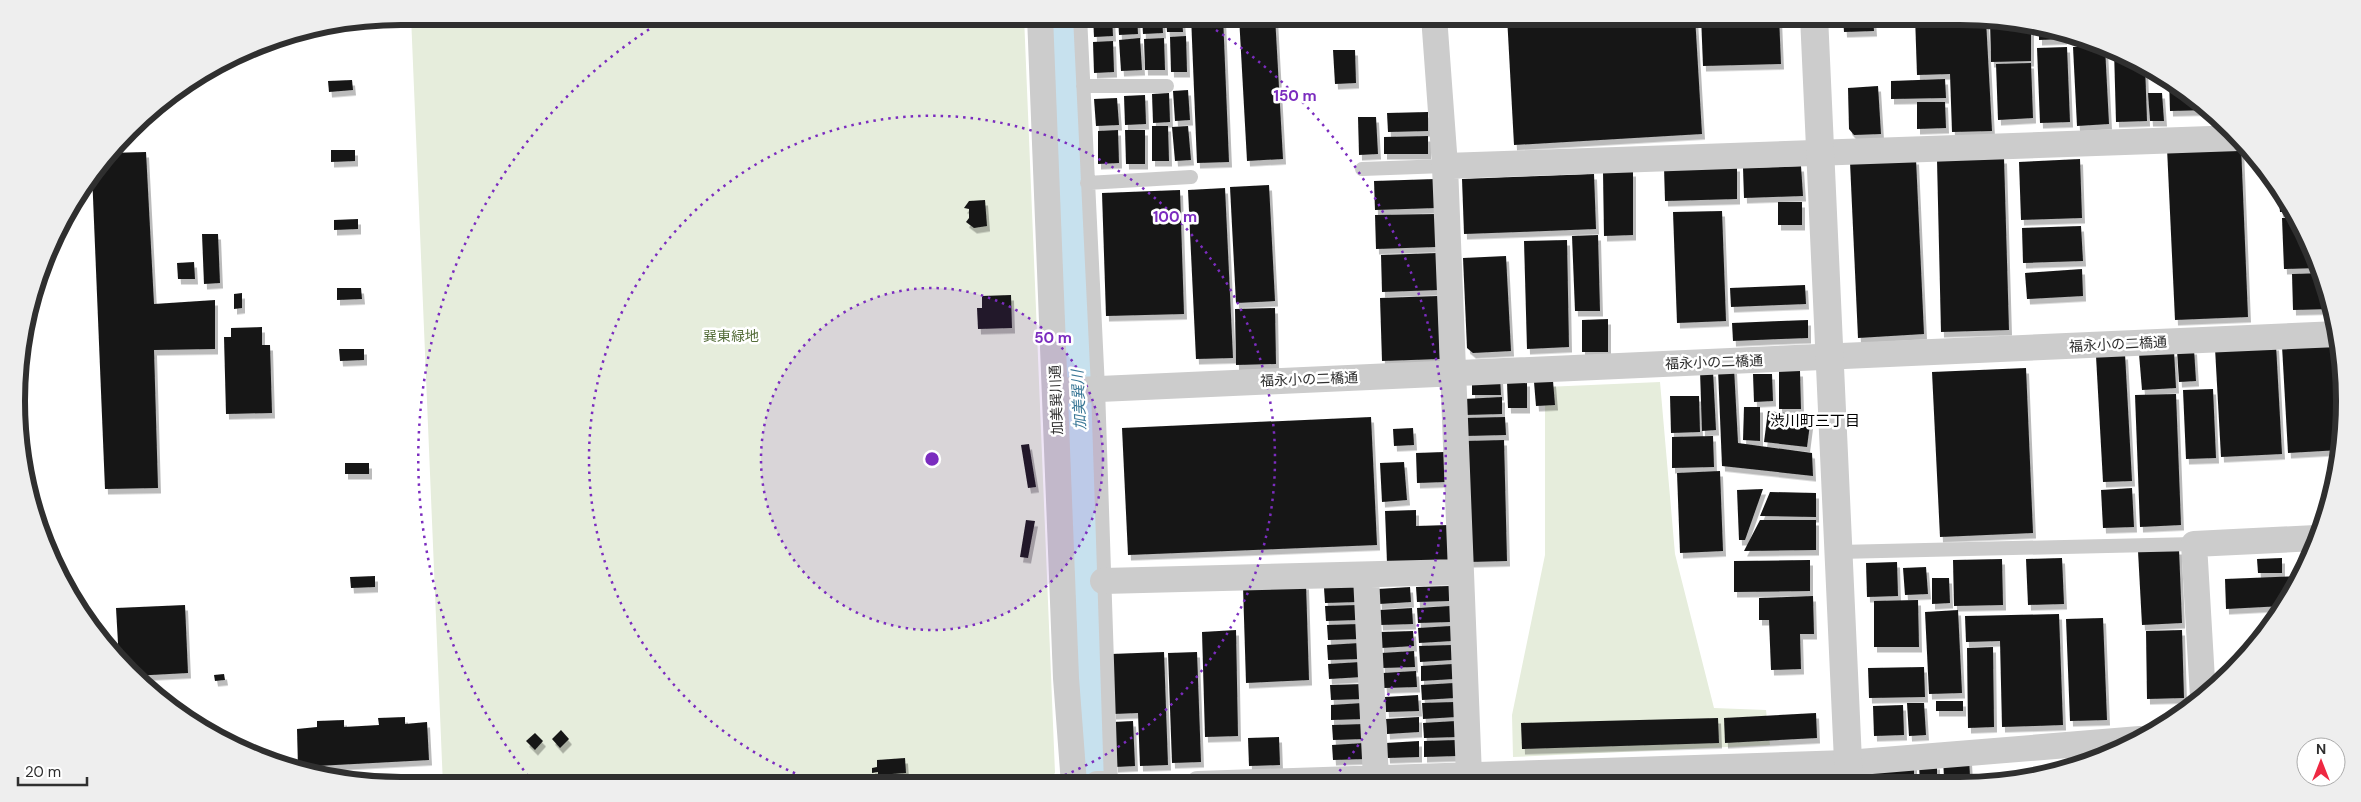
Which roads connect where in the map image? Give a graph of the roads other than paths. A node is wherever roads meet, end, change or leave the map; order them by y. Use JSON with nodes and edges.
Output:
{"nodes":[{"id":1,"x":1040,"y":25,"type":"edge"},
{"id":2,"x":1080,"y":25,"type":"edge"},
{"id":3,"x":1435,"y":25,"type":"edge"},
{"id":4,"x":1814,"y":25,"type":"edge"},
{"id":5,"x":1083,"y":86,"type":"junction"},
{"id":6,"x":1167,"y":86,"type":"dead end"},
{"id":7,"x":2229,"y":138,"type":"edge"},
{"id":8,"x":1820,"y":154,"type":"junction"},
{"id":9,"x":1445,"y":166,"type":"junction"},
{"id":10,"x":1362,"y":169,"type":"dead end"},
{"id":11,"x":1191,"y":177,"type":"dead end"},
{"id":12,"x":1087,"y":183,"type":"junction"},
{"id":13,"x":2330,"y":334,"type":"edge"},
{"id":14,"x":1829,"y":357,"type":"junction"},
{"id":15,"x":1453,"y":373,"type":"junction"},
{"id":16,"x":1094,"y":388,"type":"junction"},
{"id":17,"x":1056,"y":391,"type":"junction"},
{"id":18,"x":2310,"y":538,"type":"edge"},
{"id":19,"x":2194,"y":544,"type":"junction"},
{"id":20,"x":1838,"y":552,"type":"junction"},
{"id":21,"x":1461,"y":572,"type":"junction"},
{"id":22,"x":1366,"y":576,"type":"junction"},
{"id":23,"x":1104,"y":581,"type":"junction"},
{"id":24,"x":2202,"y":688,"type":"edge"},
{"id":25,"x":2118,"y":742,"type":"edge"},
{"id":26,"x":1848,"y":773,"type":"edge"},
{"id":27,"x":1073,"y":777,"type":"edge"},
{"id":28,"x":1109,"y":777,"type":"edge"},
{"id":29,"x":1376,"y":777,"type":"edge"},
{"id":30,"x":1474,"y":777,"type":"edge"},
{"id":31,"x":1549,"y":777,"type":"edge"}],
"edges":[{"from":1,"to":17,"type":"street","name":"加美巽川通"},
{"from":2,"to":5,"type":"lane"},
{"from":3,"to":9,"type":"street"},
{"from":4,"to":8,"type":"street"},
{"from":5,"to":6,"type":"lane"},
{"from":5,"to":12,"type":"lane"},
{"from":7,"to":8,"type":"street"},
{"from":8,"to":9,"type":"street"},
{"from":8,"to":14,"type":"street"},
{"from":9,"to":10,"type":"lane"},
{"from":9,"to":15,"type":"street"},
{"from":11,"to":12,"type":"lane"},
{"from":12,"to":16,"type":"lane"},
{"from":13,"to":14,"type":"street","name":"福永小の二橋通"},
{"from":14,"to":15,"type":"street","name":"福永小の二橋通"},
{"from":14,"to":20,"type":"street"},
{"from":15,"to":16,"type":"street","name":"福永小の二橋通"},
{"from":15,"to":21,"type":"street"},
{"from":16,"to":17,"type":"street","name":"福永小の二橋通"},
{"from":16,"to":23,"type":"lane"},
{"from":17,"to":27,"type":"street","name":"加美巽川通"},
{"from":18,"to":19,"type":"street"},
{"from":19,"to":20,"type":"lane"},
{"from":19,"to":24,"type":"street"},
{"from":20,"to":26,"type":"street"},
{"from":21,"to":22,"type":"street"},
{"from":21,"to":30,"type":"street"},
{"from":22,"to":23,"type":"street"},
{"from":22,"to":29,"type":"street"},
{"from":23,"to":28,"type":"lane"},
{"from":25,"to":26,"type":"street"},
{"from":26,"to":31,"type":"street"}]}
